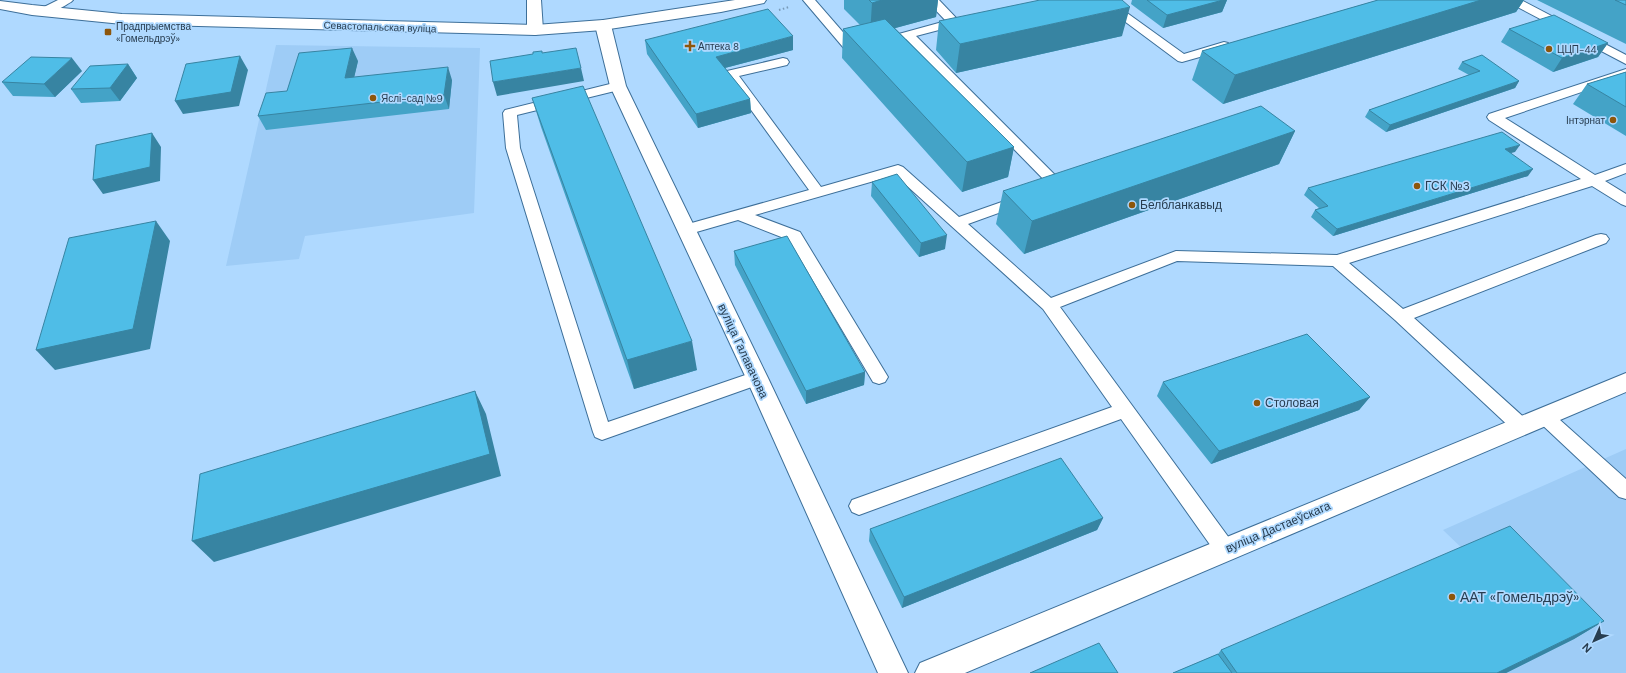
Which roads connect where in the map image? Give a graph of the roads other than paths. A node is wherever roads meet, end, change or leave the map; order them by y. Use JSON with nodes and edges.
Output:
{"nodes":[{"id":1,"x":68,"y":0,"type":"edge"},
{"id":2,"x":534,"y":0,"type":"edge"},
{"id":3,"x":759,"y":0,"type":"edge"},
{"id":4,"x":809,"y":0,"type":"edge"},
{"id":5,"x":932,"y":0,"type":"edge"},
{"id":6,"x":1512,"y":0,"type":"edge"},
{"id":7,"x":1104,"y":1,"type":"edge"},
{"id":8,"x":0,"y":5,"type":"edge"},
{"id":9,"x":1091,"y":6,"type":"edge"},
{"id":10,"x":44,"y":11,"type":"junction"},
{"id":11,"x":954,"y":22,"type":"junction"},
{"id":12,"x":603,"y":25,"type":"junction"},
{"id":13,"x":967,"y":27,"type":"edge"},
{"id":14,"x":535,"y":30,"type":"junction"},
{"id":15,"x":908,"y":35,"type":"junction"},
{"id":16,"x":1235,"y":43,"type":"edge"},
{"id":17,"x":1626,"y":60,"type":"edge"},
{"id":18,"x":783,"y":62,"type":"dead end"},
{"id":19,"x":1626,"y":72,"type":"edge"},
{"id":20,"x":618,"y":86,"type":"junction"},
{"id":21,"x":1626,"y":168,"type":"edge"},
{"id":22,"x":1594,"y":180,"type":"junction"},
{"id":23,"x":1073,"y":182,"type":"edge"},
{"id":24,"x":1059,"y":187,"type":"junction"},
{"id":25,"x":818,"y":193,"type":"junction"},
{"id":26,"x":1626,"y":201,"type":"edge"},
{"id":27,"x":739,"y":215,"type":"junction"},
{"id":28,"x":957,"y":223,"type":"junction"},
{"id":29,"x":686,"y":230,"type":"junction"},
{"id":30,"x":1601,"y":239,"type":"dead end"},
{"id":31,"x":1337,"y":261,"type":"junction"},
{"id":32,"x":1049,"y":305,"type":"junction"},
{"id":33,"x":1401,"y":316,"type":"junction"},
{"id":34,"x":879,"y":376,"type":"dead end"},
{"id":35,"x":757,"y":378,"type":"junction"},
{"id":36,"x":1626,"y":382,"type":"edge"},
{"id":37,"x":1125,"y":410,"type":"junction"},
{"id":38,"x":1532,"y":421,"type":"junction"},
{"id":39,"x":1626,"y":491,"type":"edge"},
{"id":40,"x":858,"y":506,"type":"dead end"},
{"id":41,"x":1225,"y":549,"type":"junction"},
{"id":42,"x":893,"y":673,"type":"edge"},
{"id":43,"x":930,"y":673,"type":"edge"}],
"edges":[{"from":1,"to":10,"type":"lane"},
{"from":2,"to":14,"type":"street"},
{"from":3,"to":12,"type":"street","name":"Севастопальская вуліца"},
{"from":4,"to":15,"type":"lane"},
{"from":5,"to":11,"type":"lane"},
{"from":6,"to":17,"type":"lane"},
{"from":7,"to":9,"type":"lane"},
{"from":7,"to":16,"type":"lane"},
{"from":8,"to":10,"type":"street","name":"Севастопальская вуліца"},
{"from":10,"to":14,"type":"street","name":"Севастопальская вуліца"},
{"from":11,"to":13,"type":"lane"},
{"from":11,"to":15,"type":"lane"},
{"from":12,"to":14,"type":"street","name":"Севастопальская вуліца"},
{"from":12,"to":20,"type":"street","name":"вуліца Галавачова"},
{"from":15,"to":24,"type":"lane"},
{"from":18,"to":25,"type":"lane"},
{"from":19,"to":22,"type":"lane"},
{"from":20,"to":29,"type":"street","name":"вуліца Галавачова"},
{"from":20,"to":35,"type":"lane"},
{"from":21,"to":22,"type":"lane"},
{"from":22,"to":26,"type":"lane"},
{"from":22,"to":31,"type":"lane"},
{"from":23,"to":24,"type":"lane"},
{"from":24,"to":28,"type":"lane"},
{"from":25,"to":27,"type":"lane"},
{"from":25,"to":28,"type":"lane"},
{"from":27,"to":29,"type":"lane"},
{"from":27,"to":34,"type":"lane"},
{"from":28,"to":32,"type":"lane"},
{"from":29,"to":35,"type":"street","name":"вуліца Галавачова"},
{"from":30,"to":33,"type":"lane"},
{"from":31,"to":32,"type":"lane"},
{"from":31,"to":33,"type":"lane"},
{"from":32,"to":37,"type":"lane"},
{"from":33,"to":38,"type":"lane"},
{"from":35,"to":42,"type":"street","name":"вуліца Галавачова"},
{"from":36,"to":38,"type":"street","name":"вуліца Дастаеўскага"},
{"from":37,"to":40,"type":"lane"},
{"from":37,"to":41,"type":"lane"},
{"from":38,"to":39,"type":"lane"},
{"from":38,"to":41,"type":"street","name":"вуліца Дастаеўскага"},
{"from":41,"to":43,"type":"street","name":"вуліца Дастаеўскага"}]}
